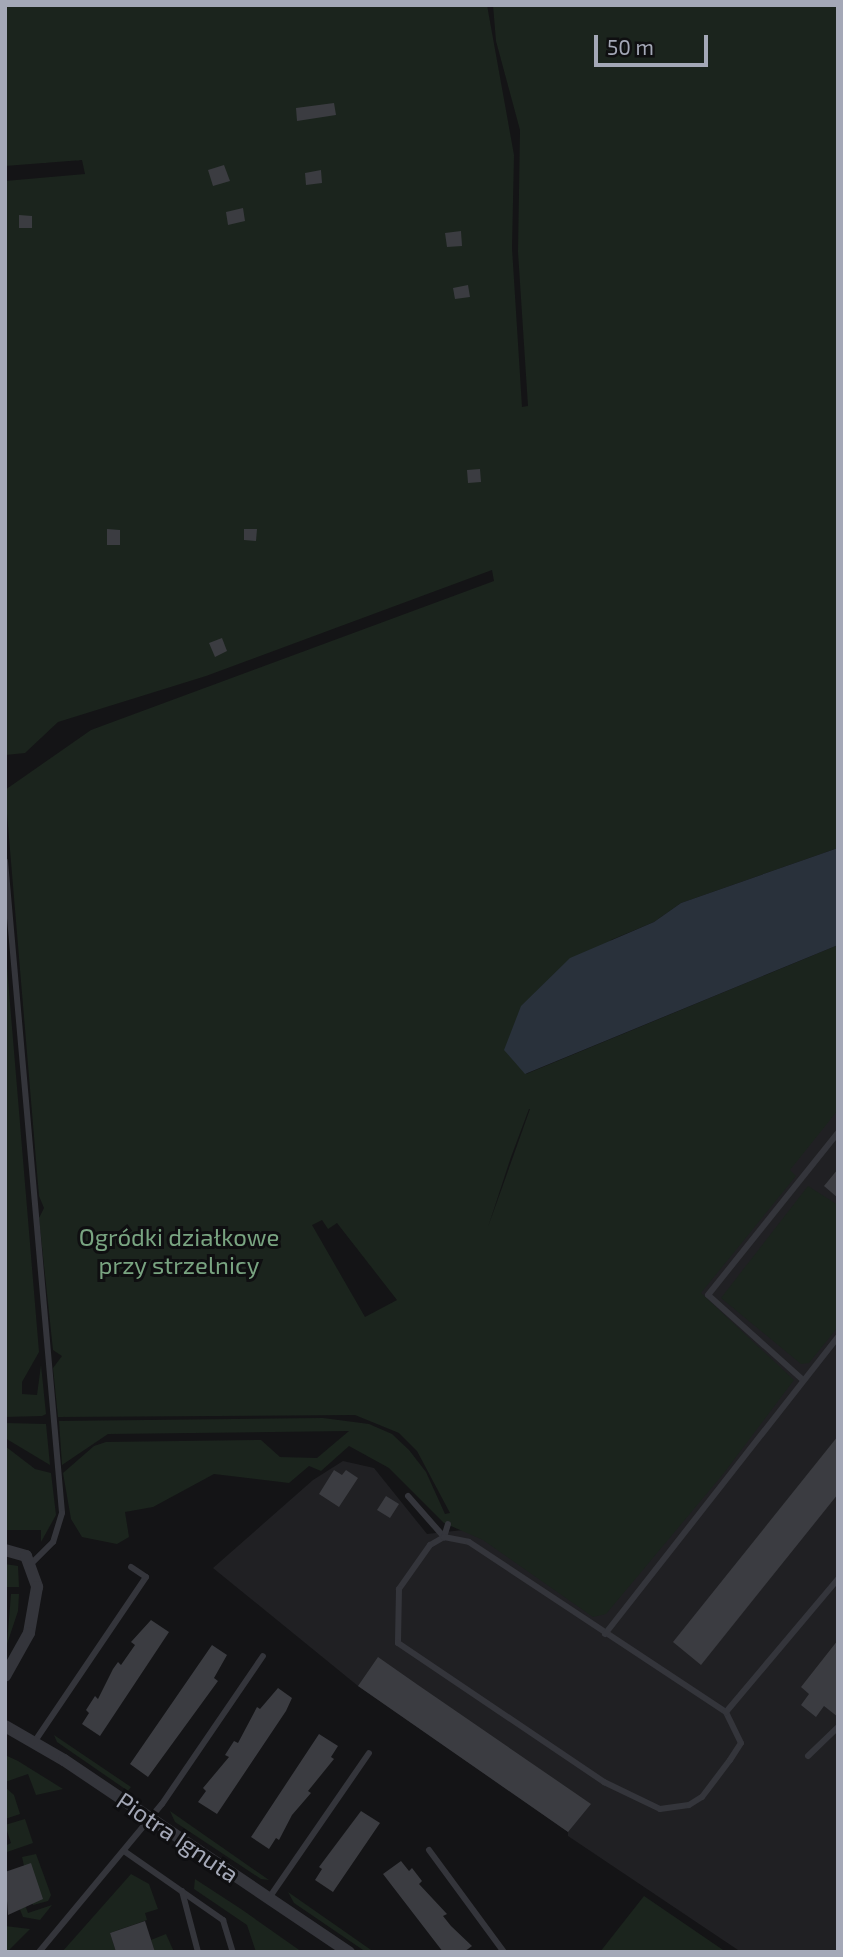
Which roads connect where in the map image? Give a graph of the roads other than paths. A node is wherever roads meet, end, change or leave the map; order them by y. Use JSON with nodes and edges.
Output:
{"nodes":[{"id":1,"x":5,"y":861,"type":"edge"},
{"id":2,"x":838,"y":1133,"type":"edge"},
{"id":3,"x":838,"y":1337,"type":"edge"},
{"id":4,"x":803,"y":1380,"type":"junction"},
{"id":5,"x":408,"y":1496,"type":"dead end"},
{"id":6,"x":447,"y":1524,"type":"dead end"},
{"id":7,"x":444,"y":1537,"type":"junction"},
{"id":8,"x":5,"y":1550,"type":"edge"},
{"id":9,"x":31,"y":1564,"type":"junction"},
{"id":10,"x":131,"y":1567,"type":"dead end"},
{"id":11,"x":838,"y":1578,"type":"edge"},
{"id":12,"x":605,"y":1634,"type":"junction"},
{"id":13,"x":263,"y":1656,"type":"dead end"},
{"id":14,"x":5,"y":1676,"type":"edge"},
{"id":15,"x":726,"y":1712,"type":"junction"},
{"id":16,"x":5,"y":1726,"type":"edge"},
{"id":17,"x":838,"y":1727,"type":"edge"},
{"id":18,"x":35,"y":1741,"type":"junction"},
{"id":19,"x":369,"y":1753,"type":"dead end"},
{"id":20,"x":808,"y":1756,"type":"dead end"},
{"id":21,"x":151,"y":1818,"type":"junction"},
{"id":22,"x":429,"y":1850,"type":"dead end"},
{"id":23,"x":124,"y":1851,"type":"junction"},
{"id":24,"x":182,"y":1891,"type":"junction"},
{"id":25,"x":270,"y":1898,"type":"junction"},
{"id":26,"x":38,"y":1952,"type":"edge"},
{"id":27,"x":198,"y":1952,"type":"edge"},
{"id":28,"x":233,"y":1952,"type":"edge"},
{"id":29,"x":349,"y":1952,"type":"edge"},
{"id":30,"x":504,"y":1952,"type":"edge"}],
"edges":[{"from":1,"to":9,"type":"lane"},
{"from":2,"to":4,"type":"lane"},
{"from":3,"to":4,"type":"lane"},
{"from":4,"to":12,"type":"lane"},
{"from":5,"to":7,"type":"lane"},
{"from":6,"to":7,"type":"lane"},
{"from":7,"to":12,"type":"lane"},
{"from":7,"to":15,"type":"lane"},
{"from":8,"to":9,"type":"street"},
{"from":9,"to":14,"type":"street"},
{"from":10,"to":18,"type":"lane"},
{"from":11,"to":15,"type":"lane"},
{"from":12,"to":15,"type":"lane"},
{"from":13,"to":21,"type":"lane"},
{"from":16,"to":18,"type":"street","name":"Piotra Ignuta"},
{"from":17,"to":20,"type":"lane"},
{"from":18,"to":21,"type":"street","name":"Piotra Ignuta"},
{"from":19,"to":25,"type":"lane"},
{"from":21,"to":23,"type":"lane"},
{"from":21,"to":25,"type":"street","name":"Piotra Ignuta"},
{"from":22,"to":30,"type":"lane"},
{"from":23,"to":24,"type":"lane"},
{"from":23,"to":26,"type":"lane"},
{"from":24,"to":27,"type":"lane"},
{"from":24,"to":28,"type":"lane"},
{"from":25,"to":29,"type":"street","name":"Piotra Ignuta"}]}
